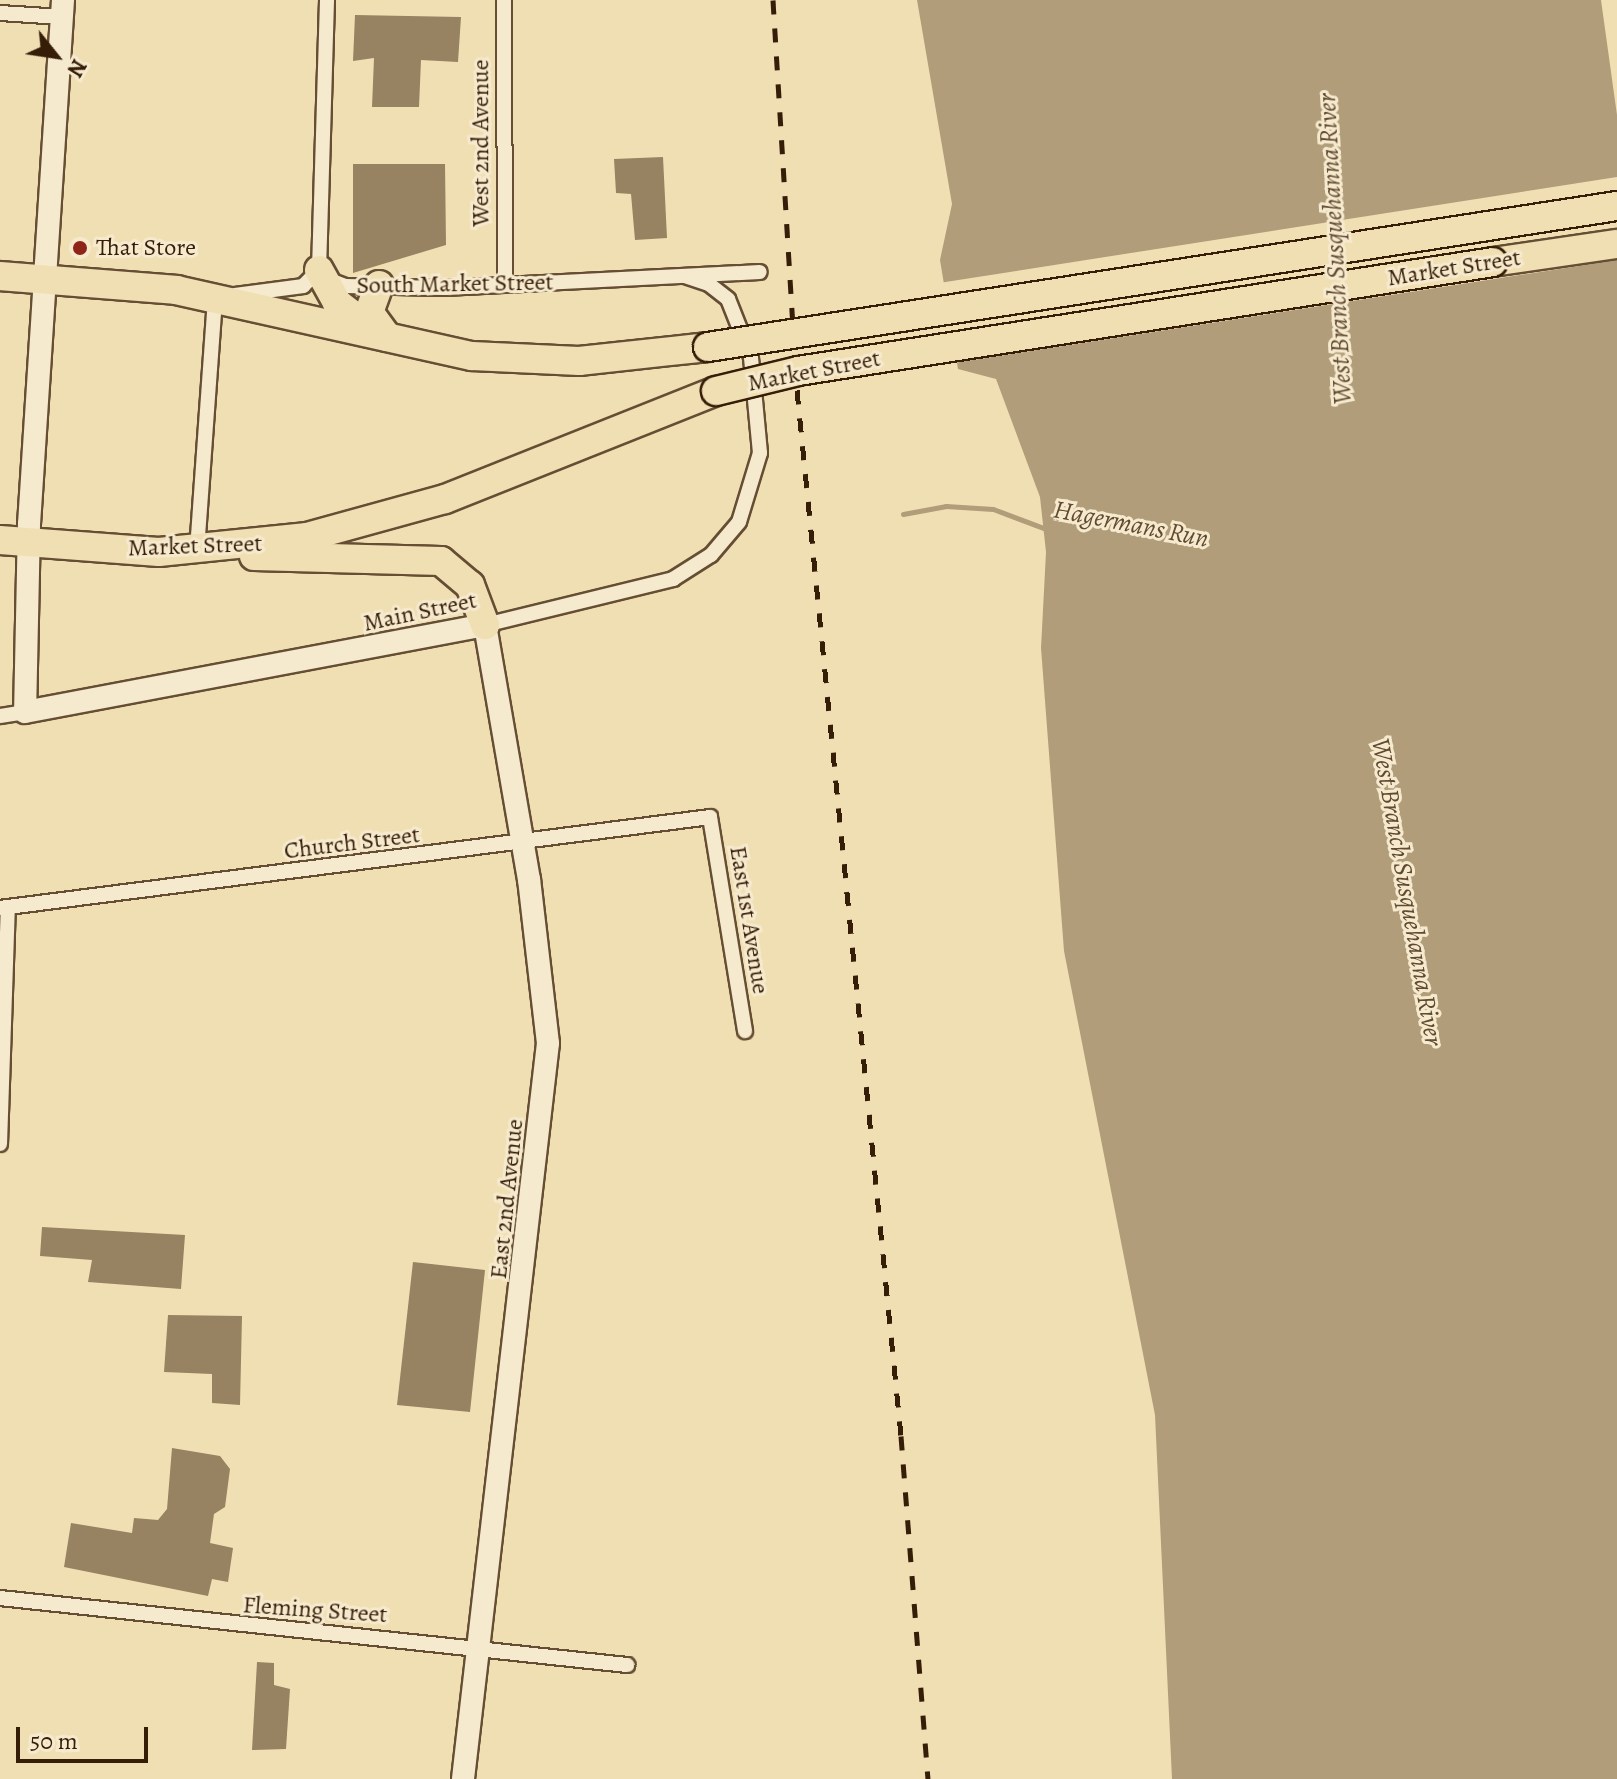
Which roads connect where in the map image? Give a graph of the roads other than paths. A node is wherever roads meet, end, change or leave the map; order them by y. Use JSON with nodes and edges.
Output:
{"nodes":[{"id":1,"x":327,"y":0,"type":"edge"},
{"id":2,"x":504,"y":0,"type":"edge"},
{"id":3,"x":63,"y":8,"type":"edge"},
{"id":4,"x":0,"y":13,"type":"edge"},
{"id":5,"x":1617,"y":206,"type":"edge"},
{"id":6,"x":1617,"y":244,"type":"edge"},
{"id":7,"x":319,"y":270,"type":"junction"},
{"id":8,"x":760,"y":272,"type":"dead end"},
{"id":9,"x":0,"y":276,"type":"edge"},
{"id":10,"x":684,"y":276,"type":"junction"},
{"id":11,"x":47,"y":278,"type":"junction"},
{"id":12,"x":379,"y":285,"type":"junction"},
{"id":13,"x":505,"y":285,"type":"junction"},
{"id":14,"x":212,"y":298,"type":"junction"},
{"id":15,"x":393,"y":343,"type":"junction"},
{"id":16,"x":760,"y":435,"type":"joint"},
{"id":17,"x":0,"y":540,"type":"edge"},
{"id":18,"x":30,"y":543,"type":"junction"},
{"id":19,"x":197,"y":550,"type":"junction"},
{"id":20,"x":485,"y":625,"type":"junction"},
{"id":21,"x":25,"y":712,"type":"junction"},
{"id":22,"x":0,"y":716,"type":"edge"},
{"id":23,"x":710,"y":817,"type":"joint"},
{"id":24,"x":522,"y":842,"type":"junction"},
{"id":25,"x":4,"y":908,"type":"edge"},
{"id":26,"x":745,"y":1031,"type":"dead end"},
{"id":27,"x":0,"y":1144,"type":"edge"},
{"id":28,"x":0,"y":1598,"type":"edge"},
{"id":29,"x":479,"y":1645,"type":"junction"},
{"id":30,"x":627,"y":1665,"type":"dead end"},
{"id":31,"x":463,"y":1779,"type":"edge"}],
"edges":[{"from":1,"to":7,"type":"street"},
{"from":2,"to":13,"type":"street","name":"West 2nd Avenue"},
{"from":3,"to":4,"type":"street"},
{"from":3,"to":11,"type":"street"},
{"from":5,"to":15,"type":"highway","name":"Market Street","bridge":true},
{"from":6,"to":19,"type":"highway","name":"Market Street","bridge":true},
{"from":7,"to":12,"type":"street","name":"South Market Street"},
{"from":7,"to":14,"type":"street"},
{"from":7,"to":15,"type":"highway"},
{"from":8,"to":10,"type":"street","name":"South Market Street"},
{"from":9,"to":11,"type":"highway"},
{"from":10,"to":13,"type":"street","name":"South Market Street"},
{"from":10,"to":16,"type":"street","name":"South Market Street"},
{"from":11,"to":14,"type":"highway"},
{"from":11,"to":18,"type":"street"},
{"from":12,"to":13,"type":"street","name":"South Market Street"},
{"from":12,"to":15,"type":"highway"},
{"from":14,"to":15,"type":"highway","name":"Market Street"},
{"from":14,"to":19,"type":"street"},
{"from":16,"to":20,"type":"street","name":"Main Street"},
{"from":17,"to":18,"type":"highway","name":"Market Street"},
{"from":18,"to":19,"type":"highway","name":"Market Street"},
{"from":18,"to":21,"type":"street"},
{"from":19,"to":20,"type":"highway"},
{"from":20,"to":21,"type":"street","name":"Main Street"},
{"from":20,"to":24,"type":"street","name":"East 2nd Avenue"},
{"from":21,"to":22,"type":"street","name":"Main Street"},
{"from":23,"to":24,"type":"street","name":"Church Street"},
{"from":23,"to":26,"type":"street","name":"East 1st Avenue"},
{"from":24,"to":25,"type":"street","name":"Church Street"},
{"from":24,"to":29,"type":"street","name":"East 2nd Avenue"},
{"from":25,"to":27,"type":"street"},
{"from":28,"to":29,"type":"street","name":"Fleming Street"},
{"from":29,"to":30,"type":"street","name":"Fleming Street"},
{"from":29,"to":31,"type":"street","name":"East 2nd Avenue"}]}
